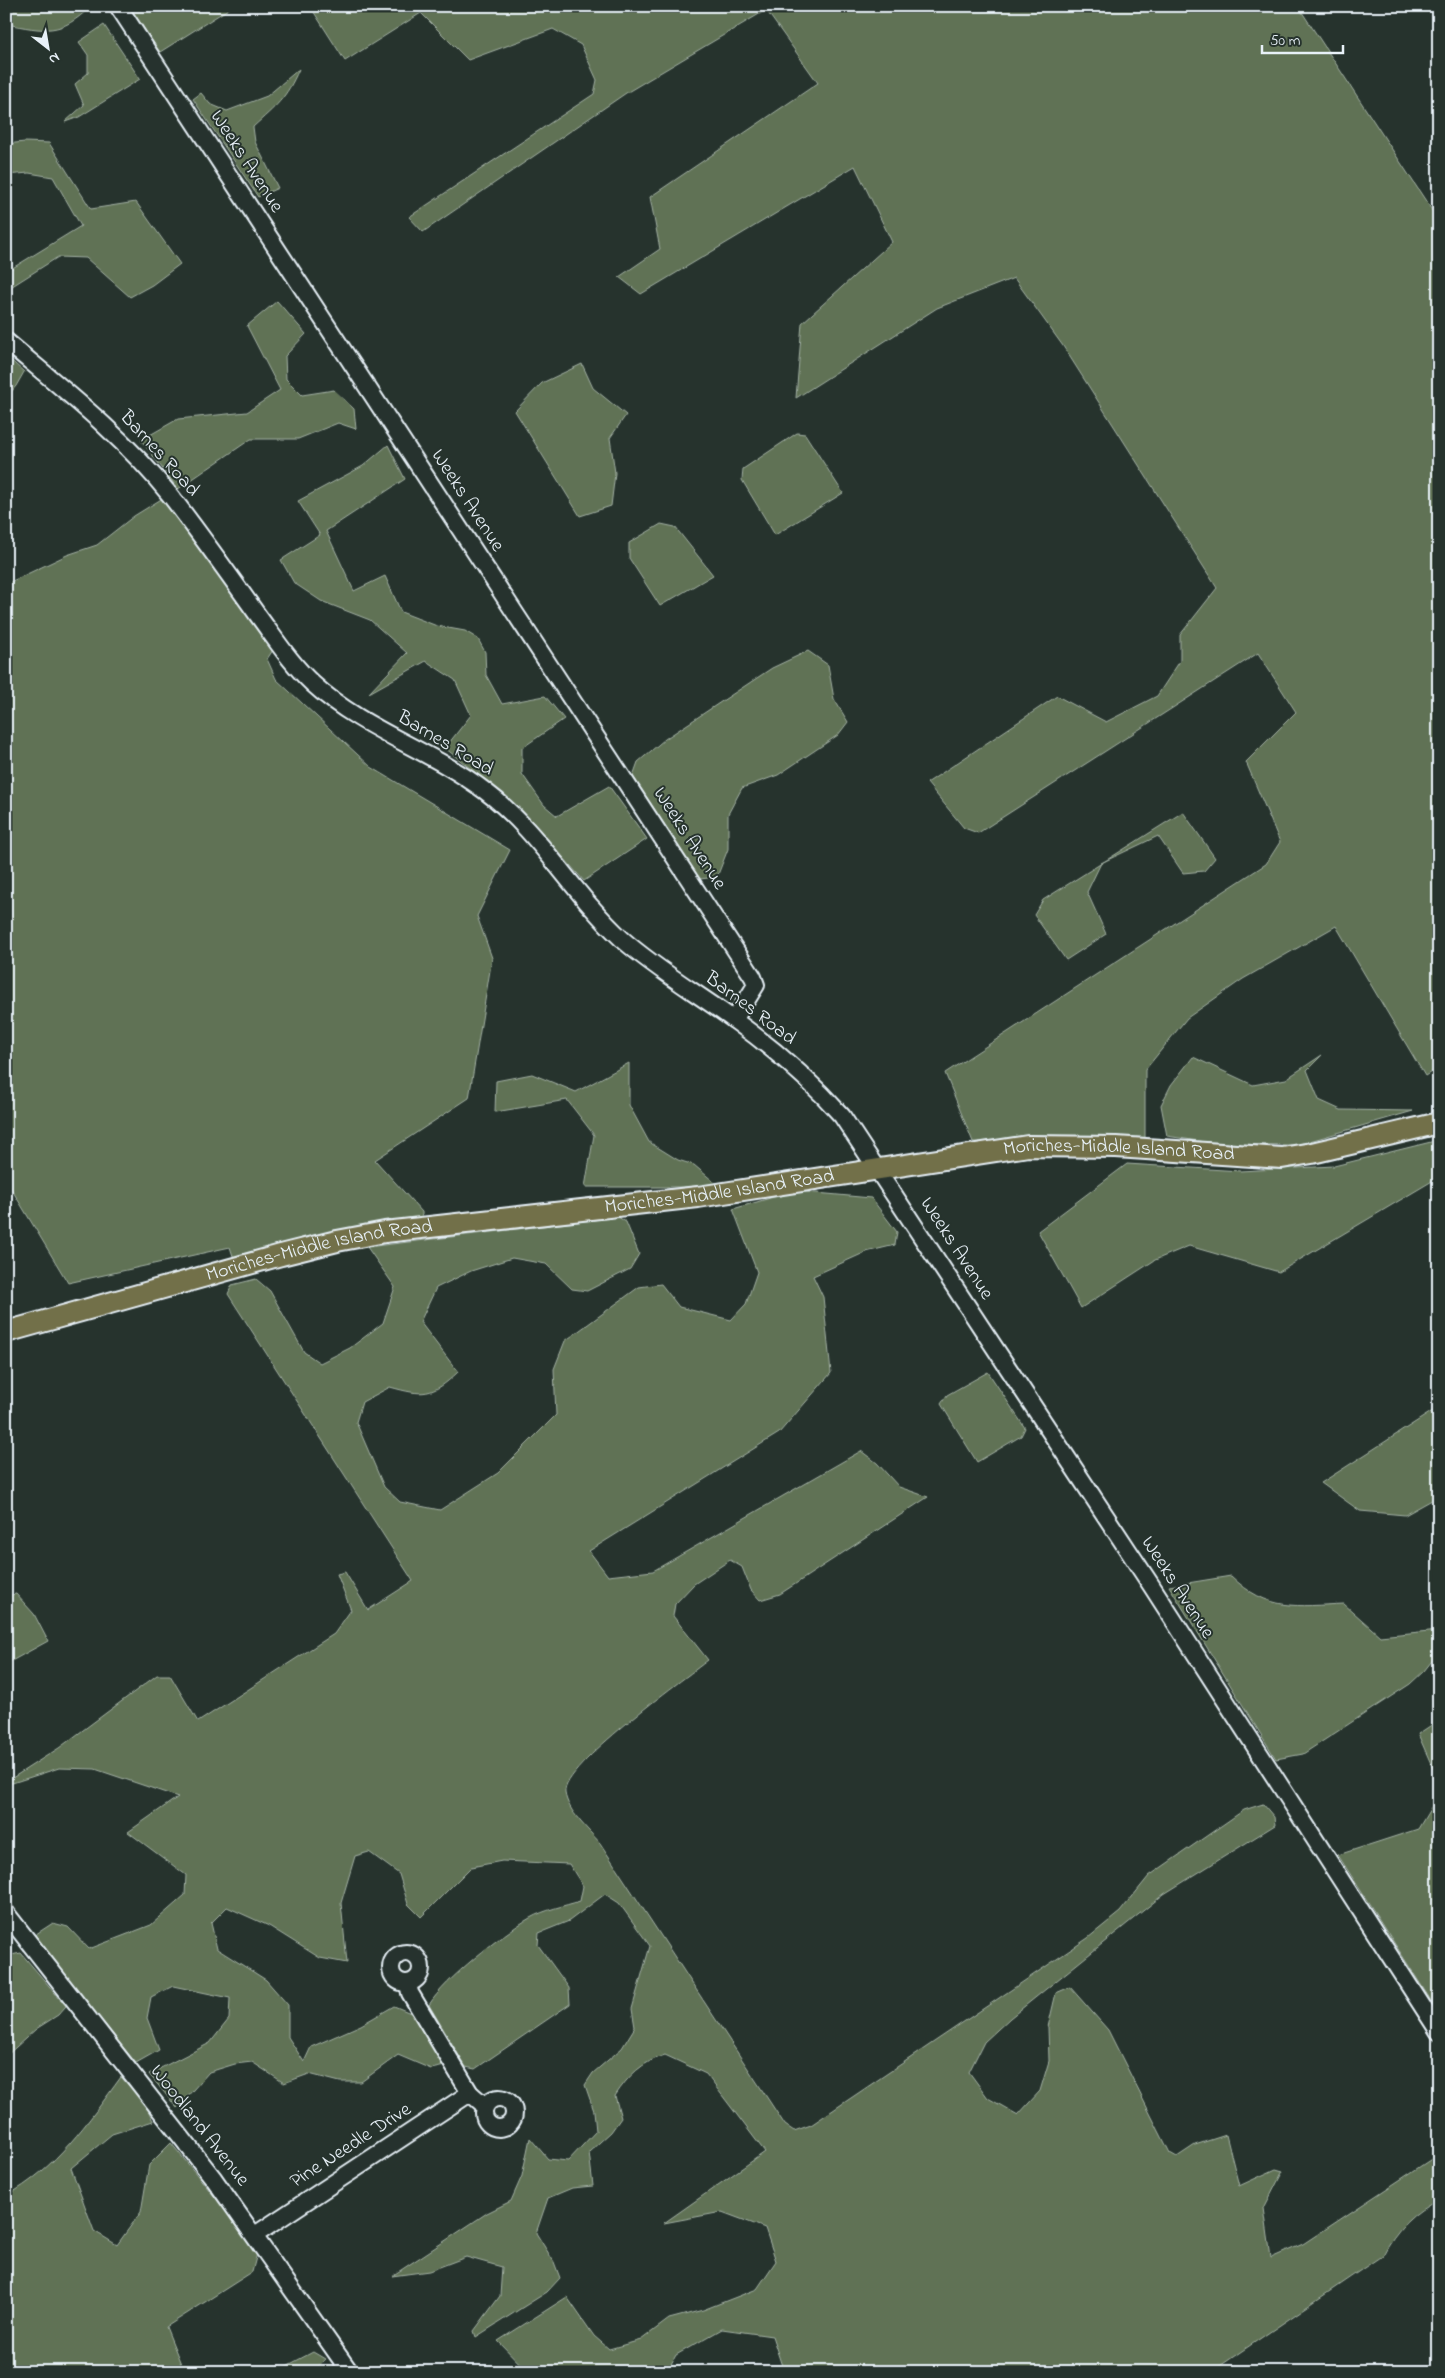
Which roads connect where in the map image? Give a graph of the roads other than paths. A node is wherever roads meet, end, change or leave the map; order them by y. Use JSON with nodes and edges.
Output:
{"nodes":[{"id":1,"x":118,"y":6,"type":"edge"},
{"id":2,"x":6,"y":342,"type":"edge"},
{"id":3,"x":734,"y":1020,"type":"junction"},
{"id":4,"x":1439,"y":1123,"type":"edge"},
{"id":5,"x":878,"y":1168,"type":"junction"},
{"id":6,"x":6,"y":1332,"type":"edge"},
{"id":7,"x":6,"y":1913,"type":"edge"},
{"id":8,"x":408,"y":1983,"type":"dead end"},
{"id":9,"x":1439,"y":2032,"type":"edge"},
{"id":10,"x":470,"y":2093,"type":"junction"},
{"id":11,"x":485,"y":2106,"type":"dead end"},
{"id":12,"x":255,"y":2235,"type":"junction"},
{"id":13,"x":350,"y":2372,"type":"edge"}],
"edges":[{"from":1,"to":3,"type":"street","name":"Weeks Avenue"},
{"from":2,"to":3,"type":"street","name":"Barnes Road"},
{"from":3,"to":5,"type":"street","name":"Barnes Road"},
{"from":4,"to":5,"type":"main road","name":"Moriches-Middle Island Road"},
{"from":5,"to":6,"type":"main road","name":"Moriches-Middle Island Road"},
{"from":5,"to":9,"type":"street","name":"Weeks Avenue"},
{"from":7,"to":12,"type":"street","name":"Woodland Avenue"},
{"from":8,"to":10,"type":"street"},
{"from":10,"to":11,"type":"street"},
{"from":10,"to":12,"type":"street","name":"Pine Needle Drive"},
{"from":12,"to":13,"type":"street","name":"Woodland Avenue"}]}
